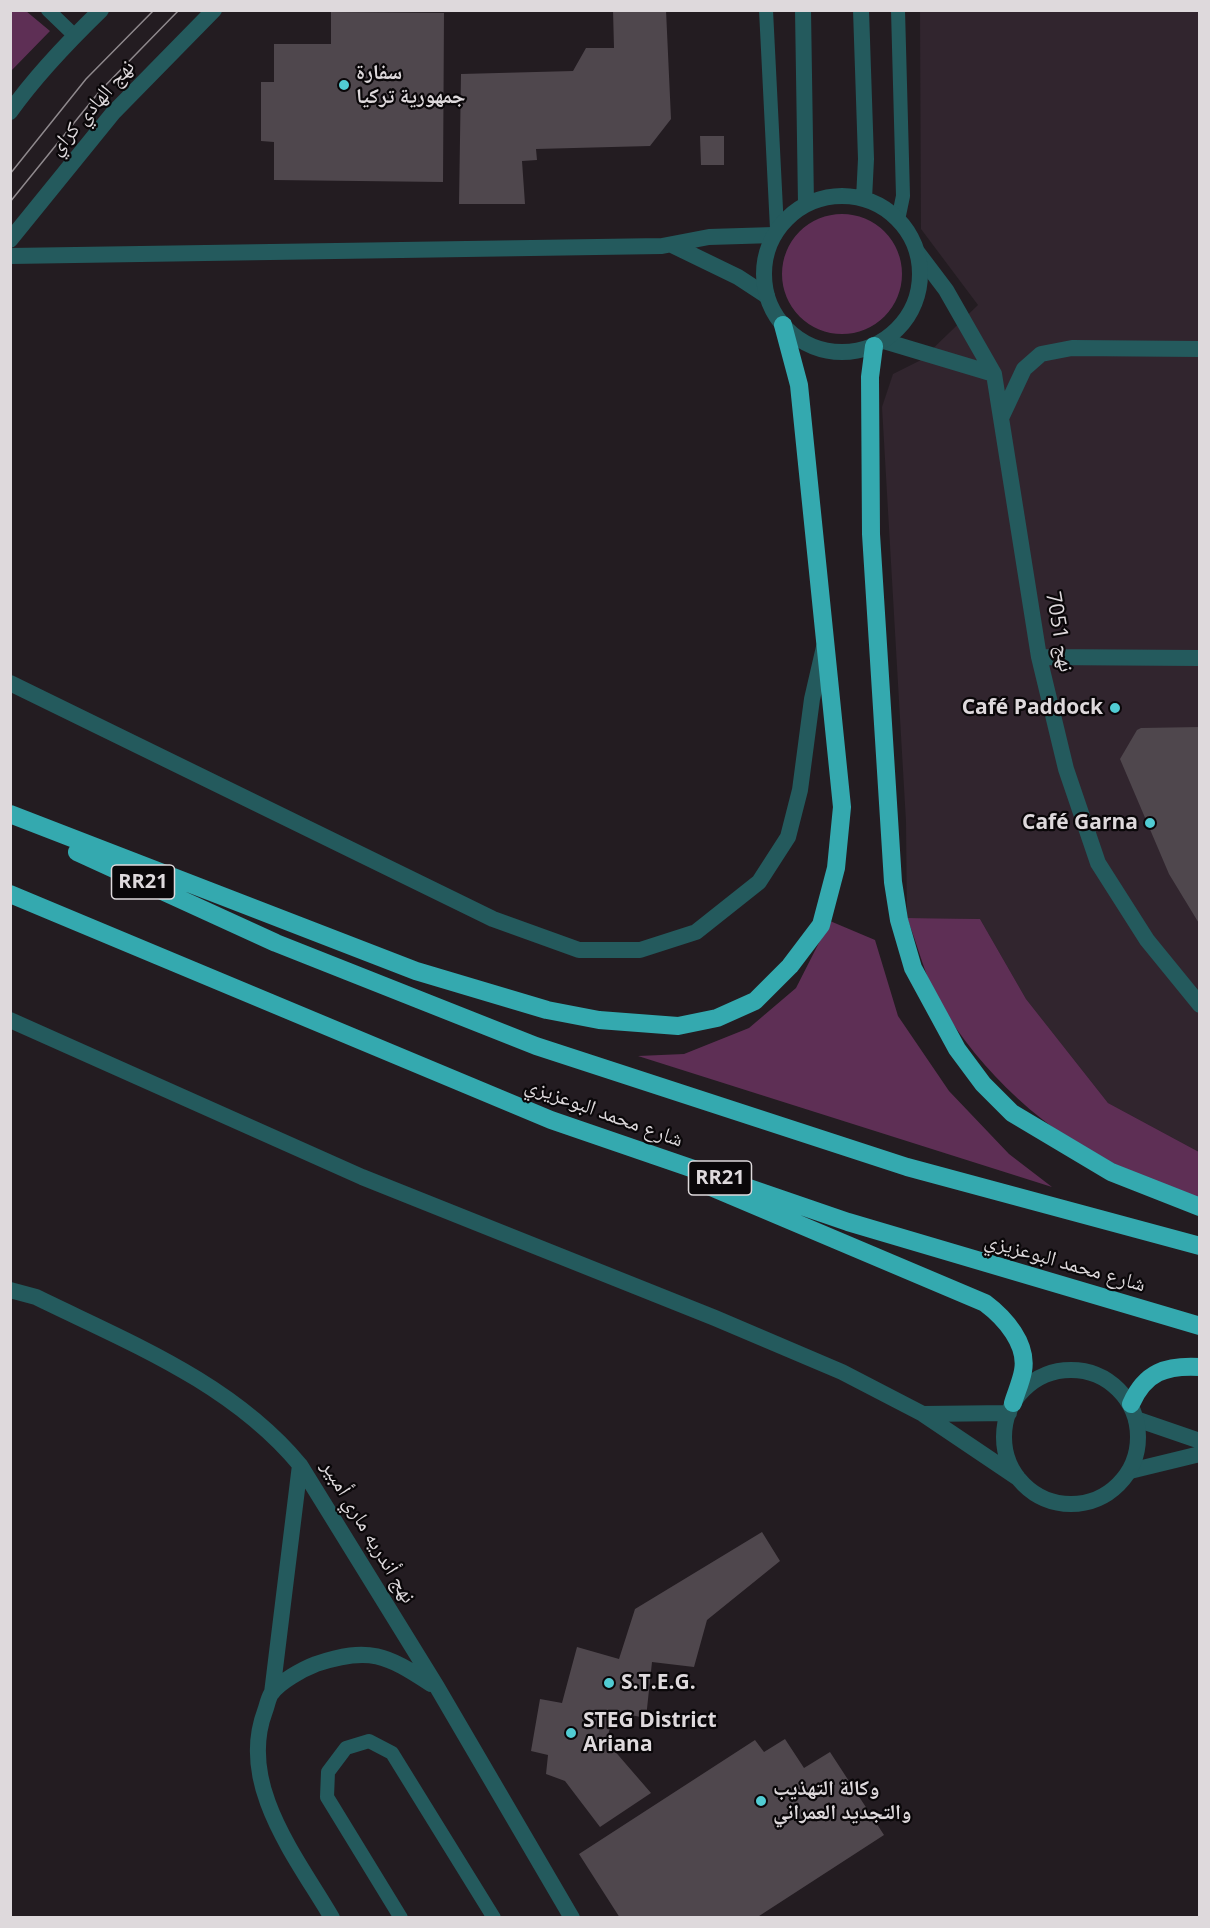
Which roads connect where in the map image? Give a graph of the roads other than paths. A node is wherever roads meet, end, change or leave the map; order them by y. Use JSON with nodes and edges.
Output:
{"nodes":[{"id":1,"x":48,"y":10,"type":"edge"},
{"id":2,"x":101,"y":10,"type":"edge"},
{"id":3,"x":214,"y":10,"type":"edge"},
{"id":4,"x":766,"y":10,"type":"edge"},
{"id":5,"x":803,"y":10,"type":"edge"},
{"id":6,"x":861,"y":10,"type":"edge"},
{"id":7,"x":898,"y":10,"type":"edge"},
{"id":8,"x":74,"y":35,"type":"junction"},
{"id":9,"x":10,"y":112,"type":"edge"},
{"id":10,"x":864,"y":199,"type":"junction"},
{"id":11,"x":806,"y":204,"type":"junction"},
{"id":12,"x":898,"y":220,"type":"junction"},
{"id":13,"x":776,"y":232,"type":"junction"},
{"id":14,"x":10,"y":240,"type":"edge"},
{"id":15,"x":672,"y":245,"type":"junction"},
{"id":16,"x":918,"y":253,"type":"junction"},
{"id":17,"x":10,"y":256,"type":"edge"},
{"id":18,"x":767,"y":296,"type":"junction"},
{"id":19,"x":783,"y":325,"type":"junction"},
{"id":20,"x":879,"y":343,"type":"junction"},
{"id":21,"x":1200,"y":349,"type":"edge"},
{"id":22,"x":993,"y":374,"type":"junction"},
{"id":23,"x":1001,"y":418,"type":"junction"},
{"id":24,"x":824,"y":646,"type":"junction"},
{"id":25,"x":1039,"y":657,"type":"junction"},
{"id":26,"x":1200,"y":658,"type":"edge"},
{"id":27,"x":10,"y":684,"type":"edge"},
{"id":28,"x":10,"y":814,"type":"edge"},
{"id":29,"x":10,"y":821,"type":"edge"},
{"id":30,"x":10,"y":894,"type":"edge"},
{"id":31,"x":1200,"y":1005,"type":"edge"},
{"id":32,"x":10,"y":1020,"type":"edge"},
{"id":33,"x":551,"y":1120,"type":"junction"},
{"id":34,"x":1200,"y":1207,"type":"edge"},
{"id":35,"x":1200,"y":1246,"type":"edge"},
{"id":36,"x":10,"y":1290,"type":"edge"},
{"id":37,"x":1200,"y":1326,"type":"edge"},
{"id":38,"x":1200,"y":1367,"type":"edge"},
{"id":39,"x":1011,"y":1408,"type":"junction"},
{"id":40,"x":1134,"y":1412,"type":"junction"},
{"id":41,"x":923,"y":1414,"type":"junction"},
{"id":42,"x":1200,"y":1441,"type":"edge"},
{"id":43,"x":1200,"y":1454,"type":"edge"},
{"id":44,"x":300,"y":1465,"type":"junction"},
{"id":45,"x":1130,"y":1471,"type":"junction"},
{"id":46,"x":1018,"y":1478,"type":"junction"},
{"id":47,"x":437,"y":1687,"type":"junction"},
{"id":48,"x":272,"y":1693,"type":"junction"},
{"id":49,"x":332,"y":1917,"type":"edge"},
{"id":50,"x":401,"y":1917,"type":"edge"},
{"id":51,"x":494,"y":1917,"type":"edge"},
{"id":52,"x":572,"y":1917,"type":"edge"}],
"edges":[{"from":1,"to":8,"type":"lane"},
{"from":2,"to":8,"type":"street"},
{"from":3,"to":14,"type":"street","name":"نهج الهادي كراي"},
{"from":4,"to":13,"type":"lane"},
{"from":5,"to":11,"type":"street"},
{"from":6,"to":10,"type":"street"},
{"from":7,"to":12,"type":"lane"},
{"from":8,"to":9,"type":"street"},
{"from":10,"to":11,"type":"street"},
{"from":10,"to":12,"type":"street"},
{"from":11,"to":13,"type":"street"},
{"from":12,"to":16,"type":"street"},
{"from":13,"to":15,"type":"street"},
{"from":13,"to":18,"type":"street"},
{"from":15,"to":17,"type":"street"},
{"from":15,"to":18,"type":"street"},
{"from":16,"to":20,"type":"street"},
{"from":16,"to":22,"type":"street","name":"نهج 7051"},
{"from":18,"to":19,"type":"street"},
{"from":19,"to":20,"type":"street"},
{"from":19,"to":24,"type":"highway"},
{"from":20,"to":22,"type":"street"},
{"from":20,"to":34,"type":"highway"},
{"from":21,"to":23,"type":"street"},
{"from":22,"to":23,"type":"street","name":"نهج 7051"},
{"from":23,"to":25,"type":"street","name":"نهج 7051"},
{"from":24,"to":27,"type":"street"},
{"from":24,"to":28,"type":"highway"},
{"from":25,"to":26,"type":"street"},
{"from":25,"to":31,"type":"street","name":"نهج 7051"},
{"from":29,"to":35,"type":"highway","name":"شارع محمد البوعزيزي","number":"RR21"},
{"from":30,"to":33,"type":"highway","name":"شارع محمد البوعزيزي","number":"RR21"},
{"from":32,"to":41,"type":"street"},
{"from":33,"to":37,"type":"highway","name":"شارع محمد البوعزيزي","number":"RR21"},
{"from":33,"to":39,"type":"highway"},
{"from":36,"to":44,"type":"street","name":"نهج أندريه ماري أمبير"},
{"from":38,"to":40,"type":"highway"},
{"from":39,"to":40,"type":"street"},
{"from":39,"to":41,"type":"street"},
{"from":39,"to":46,"type":"street"},
{"from":40,"to":42,"type":"street"},
{"from":40,"to":45,"type":"street"},
{"from":41,"to":46,"type":"street"},
{"from":43,"to":45,"type":"street"},
{"from":44,"to":47,"type":"street","name":"نهج أندريه ماري أمبير"},
{"from":44,"to":48,"type":"street"},
{"from":45,"to":46,"type":"street"},
{"from":47,"to":48,"type":"street"},
{"from":47,"to":52,"type":"street","name":"نهج أندريه ماري أمبير"},
{"from":48,"to":49,"type":"street"},
{"from":50,"to":51,"type":"lane"}]}
